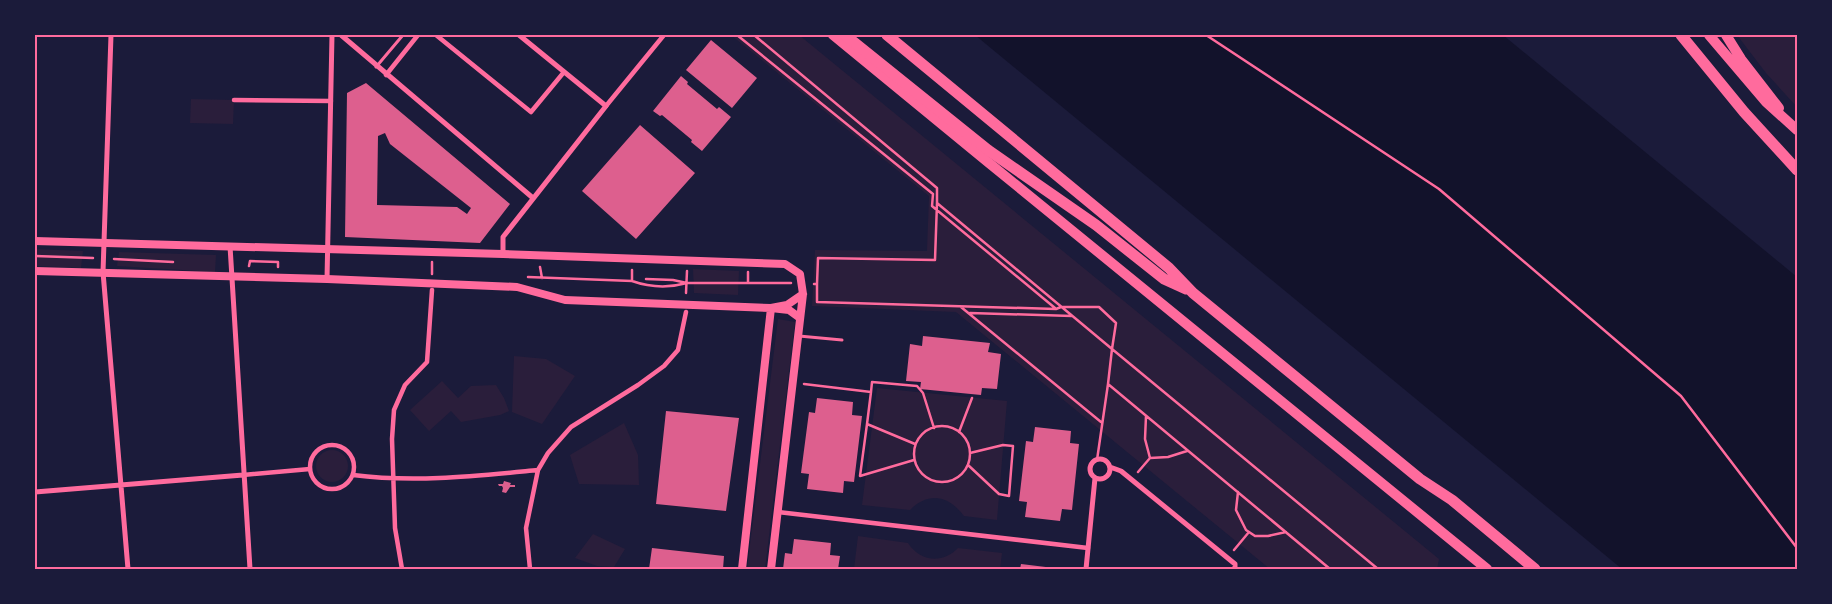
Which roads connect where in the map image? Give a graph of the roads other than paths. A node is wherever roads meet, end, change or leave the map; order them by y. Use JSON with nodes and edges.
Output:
{"nodes":[{"id":1,"x":111,"y":35,"type":"edge"},
{"id":2,"x":332,"y":35,"type":"edge"},
{"id":3,"x":341,"y":35,"type":"edge"},
{"id":4,"x":403,"y":35,"type":"edge"},
{"id":5,"x":418,"y":35,"type":"edge"},
{"id":6,"x":436,"y":35,"type":"edge"},
{"id":7,"x":519,"y":35,"type":"edge"},
{"id":8,"x":664,"y":35,"type":"edge"},
{"id":9,"x":833,"y":35,"type":"edge"},
{"id":10,"x":845,"y":35,"type":"edge"},
{"id":11,"x":887,"y":35,"type":"edge"},
{"id":12,"x":1681,"y":35,"type":"edge"},
{"id":13,"x":1709,"y":35,"type":"edge"},
{"id":14,"x":1726,"y":35,"type":"edge"},
{"id":15,"x":376,"y":67,"type":"junction"},
{"id":16,"x":564,"y":72,"type":"junction"},
{"id":17,"x":386,"y":75,"type":"junction"},
{"id":18,"x":234,"y":100,"type":"dead end"},
{"id":19,"x":331,"y":101,"type":"junction"},
{"id":20,"x":606,"y":106,"type":"junction"},
{"id":21,"x":1794,"y":126,"type":"edge"},
{"id":22,"x":1797,"y":170,"type":"edge"},
{"id":23,"x":533,"y":198,"type":"junction"},
{"id":24,"x":35,"y":241,"type":"edge"},
{"id":25,"x":104,"y":242,"type":"junction"},
{"id":26,"x":230,"y":246,"type":"junction"},
{"id":27,"x":327,"y":249,"type":"junction"},
{"id":28,"x":503,"y":254,"type":"junction"},
{"id":29,"x":35,"y":271,"type":"edge"},
{"id":30,"x":103,"y":272,"type":"junction"},
{"id":31,"x":231,"y":276,"type":"junction"},
{"id":32,"x":327,"y":279,"type":"junction"},
{"id":33,"x":432,"y":290,"type":"dead end"},
{"id":34,"x":1193,"y":293,"type":"junction"},
{"id":35,"x":803,"y":294,"type":"junction"},
{"id":36,"x":686,"y":308,"type":"junction"},
{"id":37,"x":771,"y":308,"type":"junction"},
{"id":38,"x":800,"y":318,"type":"junction"},
{"id":39,"x":798,"y":336,"type":"junction"},
{"id":40,"x":842,"y":340,"type":"dead end"},
{"id":41,"x":1110,"y":467,"type":"junction"},
{"id":42,"x":310,"y":469,"type":"junction"},
{"id":43,"x":538,"y":470,"type":"junction"},
{"id":44,"x":243,"y":475,"type":"junction"},
{"id":45,"x":353,"y":475,"type":"junction"},
{"id":46,"x":1095,"y":478,"type":"junction"},
{"id":47,"x":394,"y":479,"type":"junction"},
{"id":48,"x":121,"y":485,"type":"junction"},
{"id":49,"x":35,"y":492,"type":"edge"},
{"id":50,"x":778,"y":512,"type":"junction"},
{"id":51,"x":1088,"y":548,"type":"junction"},
{"id":52,"x":1235,"y":567,"type":"edge"},
{"id":53,"x":128,"y":569,"type":"edge"},
{"id":54,"x":250,"y":569,"type":"edge"},
{"id":55,"x":402,"y":569,"type":"edge"},
{"id":56,"x":530,"y":569,"type":"edge"},
{"id":57,"x":742,"y":569,"type":"edge"},
{"id":58,"x":770,"y":569,"type":"edge"},
{"id":59,"x":1086,"y":569,"type":"edge"},
{"id":60,"x":1240,"y":569,"type":"edge"},
{"id":61,"x":1487,"y":569,"type":"edge"},
{"id":62,"x":1535,"y":569,"type":"edge"}],
"edges":[{"from":1,"to":25,"type":"street"},
{"from":2,"to":19,"type":"street"},
{"from":3,"to":15,"type":"street"},
{"from":4,"to":15,"type":"lane"},
{"from":5,"to":17,"type":"street"},
{"from":6,"to":16,"type":"street"},
{"from":7,"to":16,"type":"street"},
{"from":8,"to":20,"type":"street"},
{"from":9,"to":61,"type":"highway"},
{"from":10,"to":34,"type":"highway"},
{"from":11,"to":34,"type":"highway"},
{"from":12,"to":22,"type":"highway"},
{"from":13,"to":21,"type":"highway"},
{"from":14,"to":21,"type":"highway"},
{"from":15,"to":17,"type":"street"},
{"from":16,"to":20,"type":"street"},
{"from":17,"to":23,"type":"street"},
{"from":18,"to":19,"type":"street"},
{"from":19,"to":27,"type":"street"},
{"from":20,"to":23,"type":"street"},
{"from":23,"to":28,"type":"street"},
{"from":24,"to":25,"type":"street"},
{"from":25,"to":26,"type":"street"},
{"from":25,"to":30,"type":"street"},
{"from":26,"to":27,"type":"street"},
{"from":26,"to":31,"type":"street"},
{"from":27,"to":28,"type":"street"},
{"from":27,"to":32,"type":"street"},
{"from":28,"to":35,"type":"street"},
{"from":29,"to":30,"type":"street"},
{"from":30,"to":31,"type":"street"},
{"from":30,"to":48,"type":"street"},
{"from":31,"to":32,"type":"street"},
{"from":31,"to":44,"type":"street"},
{"from":32,"to":36,"type":"street"},
{"from":33,"to":47,"type":"street"},
{"from":34,"to":62,"type":"highway"},
{"from":35,"to":37,"type":"street"},
{"from":35,"to":38,"type":"street"},
{"from":36,"to":37,"type":"street"},
{"from":36,"to":43,"type":"street"},
{"from":37,"to":38,"type":"street"},
{"from":37,"to":57,"type":"street"},
{"from":38,"to":39,"type":"street"},
{"from":39,"to":40,"type":"lane"},
{"from":39,"to":50,"type":"street"},
{"from":41,"to":46,"type":"street"},
{"from":41,"to":46,"type":"street"},
{"from":41,"to":52,"type":"street"},
{"from":42,"to":44,"type":"street"},
{"from":42,"to":45,"type":"street"},
{"from":42,"to":45,"type":"street"},
{"from":43,"to":47,"type":"street"},
{"from":43,"to":56,"type":"street"},
{"from":44,"to":48,"type":"street"},
{"from":44,"to":54,"type":"street"},
{"from":45,"to":47,"type":"street"},
{"from":46,"to":51,"type":"street"},
{"from":47,"to":55,"type":"street"},
{"from":48,"to":49,"type":"street"},
{"from":48,"to":53,"type":"street"},
{"from":50,"to":51,"type":"street"},
{"from":50,"to":58,"type":"street"},
{"from":51,"to":59,"type":"street"},
{"from":52,"to":60,"type":"lane"}]}
